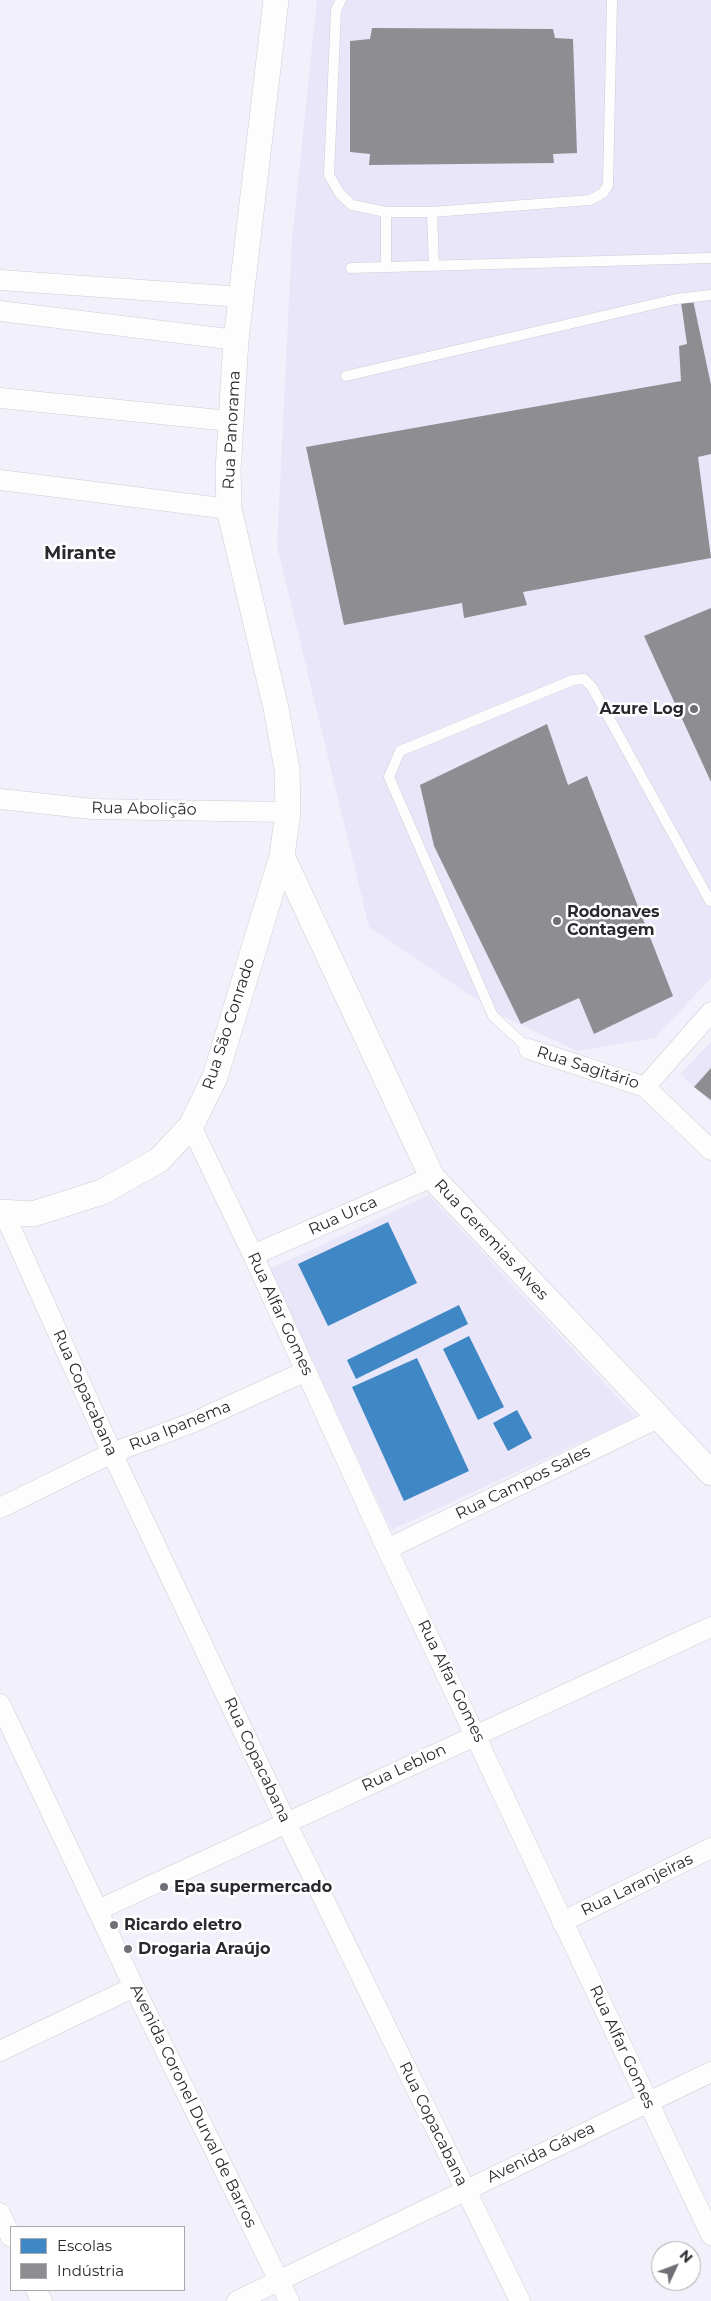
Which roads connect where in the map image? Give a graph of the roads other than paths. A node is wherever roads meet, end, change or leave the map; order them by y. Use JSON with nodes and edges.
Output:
{"nodes":[{"id":1,"x":276,"y":0,"type":"edge"},
{"id":2,"x":341,"y":0,"type":"edge"},
{"id":3,"x":612,"y":0,"type":"edge"},
{"id":4,"x":386,"y":212,"type":"junction"},
{"id":5,"x":432,"y":212,"type":"junction"},
{"id":6,"x":711,"y":258,"type":"edge"},
{"id":7,"x":434,"y":266,"type":"junction"},
{"id":8,"x":386,"y":267,"type":"junction"},
{"id":9,"x":351,"y":268,"type":"dead end"},
{"id":10,"x":0,"y":280,"type":"edge"},
{"id":11,"x":711,"y":294,"type":"edge"},
{"id":12,"x":242,"y":297,"type":"junction"},
{"id":13,"x":0,"y":311,"type":"edge"},
{"id":14,"x":236,"y":340,"type":"junction"},
{"id":15,"x":346,"y":376,"type":"dead end"},
{"id":16,"x":0,"y":398,"type":"edge"},
{"id":17,"x":230,"y":420,"type":"junction"},
{"id":18,"x":0,"y":480,"type":"edge"},
{"id":19,"x":229,"y":508,"type":"junction"},
{"id":20,"x":0,"y":799,"type":"edge"},
{"id":21,"x":288,"y":812,"type":"junction"},
{"id":22,"x":282,"y":856,"type":"junction"},
{"id":23,"x":710,"y":901,"type":"dead end"},
{"id":24,"x":711,"y":1012,"type":"edge"},
{"id":25,"x":529,"y":1049,"type":"joint"},
{"id":26,"x":645,"y":1087,"type":"junction"},
{"id":27,"x":191,"y":1126,"type":"junction"},
{"id":28,"x":711,"y":1150,"type":"edge"},
{"id":29,"x":432,"y":1177,"type":"junction"},
{"id":30,"x":2,"y":1213,"type":"edge"},
{"id":31,"x":253,"y":1255,"type":"junction"},
{"id":32,"x":306,"y":1371,"type":"junction"},
{"id":33,"x":658,"y":1418,"type":"junction"},
{"id":34,"x":112,"y":1453,"type":"junction"},
{"id":35,"x":711,"y":1473,"type":"edge"},
{"id":36,"x":0,"y":1508,"type":"edge"},
{"id":37,"x":388,"y":1549,"type":"junction"},
{"id":38,"x":711,"y":1627,"type":"edge"},
{"id":39,"x":0,"y":1704,"type":"edge"},
{"id":40,"x":477,"y":1734,"type":"junction"},
{"id":41,"x":286,"y":1822,"type":"junction"},
{"id":42,"x":711,"y":1848,"type":"edge"},
{"id":43,"x":98,"y":1910,"type":"junction"},
{"id":44,"x":562,"y":1922,"type":"junction"},
{"id":45,"x":134,"y":1987,"type":"junction"},
{"id":46,"x":0,"y":2051,"type":"edge"},
{"id":47,"x":711,"y":2072,"type":"edge"},
{"id":48,"x":648,"y":2102,"type":"junction"},
{"id":49,"x":466,"y":2190,"type":"junction"},
{"id":50,"x":0,"y":2213,"type":"edge"},
{"id":51,"x":10,"y":2235,"type":"edge"},
{"id":52,"x":711,"y":2235,"type":"edge"},
{"id":53,"x":280,"y":2281,"type":"junction"},
{"id":54,"x":236,"y":2301,"type":"edge"},
{"id":55,"x":290,"y":2301,"type":"edge"},
{"id":56,"x":520,"y":2301,"type":"edge"}],
"edges":[{"from":1,"to":12,"type":"street","name":"Rua Panorama"},
{"from":2,"to":4,"type":"lane"},
{"from":3,"to":5,"type":"lane"},
{"from":4,"to":5,"type":"lane"},
{"from":4,"to":8,"type":"lane"},
{"from":5,"to":7,"type":"lane"},
{"from":6,"to":7,"type":"lane"},
{"from":7,"to":8,"type":"lane"},
{"from":8,"to":9,"type":"lane"},
{"from":10,"to":12,"type":"street"},
{"from":11,"to":15,"type":"lane"},
{"from":12,"to":14,"type":"street","name":"Rua Panorama"},
{"from":13,"to":14,"type":"street"},
{"from":14,"to":17,"type":"street","name":"Rua Panorama"},
{"from":16,"to":17,"type":"street"},
{"from":17,"to":19,"type":"street","name":"Rua Panorama"},
{"from":18,"to":19,"type":"street"},
{"from":19,"to":21,"type":"street","name":"Rua Panorama"},
{"from":20,"to":21,"type":"street","name":"Rua Abolição"},
{"from":21,"to":22,"type":"street","name":"Rua Panorama"},
{"from":22,"to":27,"type":"street","name":"Rua São Conrado"},
{"from":22,"to":29,"type":"street","name":"Rua Geremias Alves"},
{"from":23,"to":25,"type":"lane"},
{"from":24,"to":26,"type":"street"},
{"from":25,"to":26,"type":"street","name":"Rua Sagitário"},
{"from":26,"to":28,"type":"street","name":"Rua Sagitário"},
{"from":27,"to":30,"type":"street","name":"Rua São Conrado"},
{"from":27,"to":31,"type":"street","name":"Rua Alfar Gomes"},
{"from":29,"to":31,"type":"street","name":"Rua Urca"},
{"from":29,"to":33,"type":"street","name":"Rua Geremias Alves"},
{"from":30,"to":34,"type":"street","name":"Rua Copacabana"},
{"from":31,"to":32,"type":"street","name":"Rua Alfar Gomes"},
{"from":32,"to":34,"type":"street","name":"Rua Ipanema"},
{"from":32,"to":37,"type":"street","name":"Rua Alfar Gomes"},
{"from":33,"to":35,"type":"street","name":"Rua Geremias Alves"},
{"from":33,"to":37,"type":"street","name":"Rua Campos Sales"},
{"from":34,"to":36,"type":"street","name":"Rua Ipanema"},
{"from":34,"to":41,"type":"street","name":"Rua Copacabana"},
{"from":37,"to":40,"type":"street","name":"Rua Alfar Gomes"},
{"from":38,"to":40,"type":"street","name":"Rua Leblon"},
{"from":39,"to":43,"type":"street","name":"Avenida Coronel Durval de Barros"},
{"from":40,"to":41,"type":"street","name":"Rua Leblon"},
{"from":40,"to":44,"type":"street","name":"Rua Alfar Gomes"},
{"from":41,"to":43,"type":"street","name":"Rua Leblon"},
{"from":41,"to":49,"type":"street","name":"Rua Copacabana"},
{"from":42,"to":44,"type":"street","name":"Rua Laranjeiras"},
{"from":43,"to":45,"type":"street","name":"Avenida Coronel Durval de Barros"},
{"from":44,"to":48,"type":"street","name":"Rua Alfar Gomes"},
{"from":45,"to":46,"type":"street"},
{"from":45,"to":53,"type":"street","name":"Avenida Coronel Durval de Barros"},
{"from":47,"to":48,"type":"street","name":"Avenida Gávea"},
{"from":48,"to":49,"type":"street","name":"Avenida Gávea"},
{"from":48,"to":52,"type":"street","name":"Rua Alfar Gomes"},
{"from":49,"to":53,"type":"street","name":"Avenida Gávea"},
{"from":49,"to":56,"type":"street","name":"Rua Copacabana"},
{"from":50,"to":51,"type":"street"},
{"from":53,"to":54,"type":"street","name":"Avenida Gávea"},
{"from":53,"to":55,"type":"street","name":"Avenida Coronel Durval de Barros"}]}
